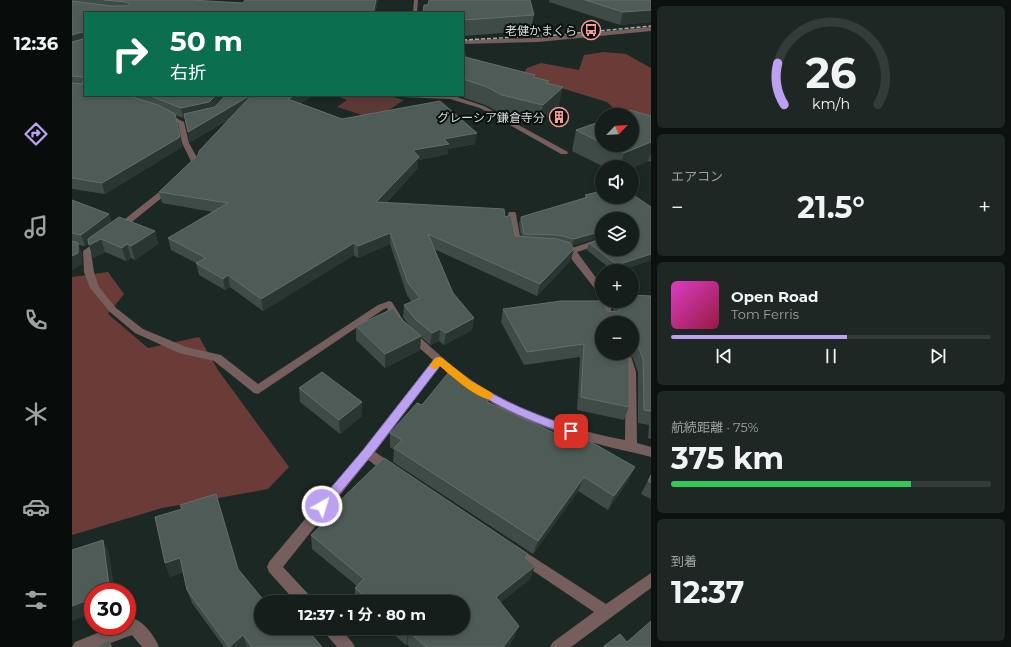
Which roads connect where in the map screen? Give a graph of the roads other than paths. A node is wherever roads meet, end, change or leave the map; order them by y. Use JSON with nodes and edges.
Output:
{"nodes":[{"id":1,"x":416,"y":0,"type":"edge"},
{"id":2,"x":414,"y":12,"type":"edge"},
{"id":3,"x":651,"y":29,"type":"edge"},
{"id":4,"x":464,"y":42,"type":"edge"},
{"id":5,"x":426,"y":96,"type":"edge"},
{"id":6,"x":157,"y":111,"type":"edge"},
{"id":7,"x":564,"y":152,"type":"dead end"},
{"id":8,"x":512,"y":214,"type":"edge"},
{"id":9,"x":595,"y":243,"type":"edge"},
{"id":10,"x":532,"y":245,"type":"edge"},
{"id":11,"x":548,"y":246,"type":"edge"},
{"id":12,"x":572,"y":251,"type":"junction"},
{"id":13,"x":595,"y":283,"type":"edge"},
{"id":14,"x":439,"y":360,"type":"junction"},
{"id":15,"x":627,"y":360,"type":"edge"},
{"id":16,"x":632,"y":446,"type":"junction"},
{"id":17,"x":651,"y":452,"type":"edge"},
{"id":18,"x":367,"y":453,"type":"junction"},
{"id":19,"x":400,"y":475,"type":"edge"},
{"id":20,"x":506,"y":546,"type":"edge"},
{"id":21,"x":651,"y":580,"type":"edge"},
{"id":22,"x":300,"y":595,"type":"edge"},
{"id":23,"x":606,"y":612,"type":"junction"},
{"id":24,"x":337,"y":635,"type":"edge"},
{"id":25,"x":80,"y":647,"type":"edge"},
{"id":26,"x":151,"y":647,"type":"edge"},
{"id":27,"x":348,"y":647,"type":"edge"},
{"id":28,"x":558,"y":647,"type":"edge"}],
"edges":[{"from":1,"to":2,"type":"street"},
{"from":3,"to":4,"type":"street"},
{"from":5,"to":7,"type":"street"},
{"from":6,"to":14,"type":"street"},
{"from":8,"to":10,"type":"street"},
{"from":9,"to":12,"type":"street"},
{"from":11,"to":12,"type":"street"},
{"from":12,"to":13,"type":"street"},
{"from":14,"to":16,"type":"street"},
{"from":14,"to":18,"type":"street"},
{"from":15,"to":16,"type":"street"},
{"from":16,"to":17,"type":"street"},
{"from":18,"to":19,"type":"street"},
{"from":18,"to":22,"type":"street"},
{"from":20,"to":23,"type":"street"},
{"from":21,"to":23,"type":"street"},
{"from":23,"to":28,"type":"street"},
{"from":24,"to":27,"type":"street"},
{"from":25,"to":26,"type":"street"}]}
